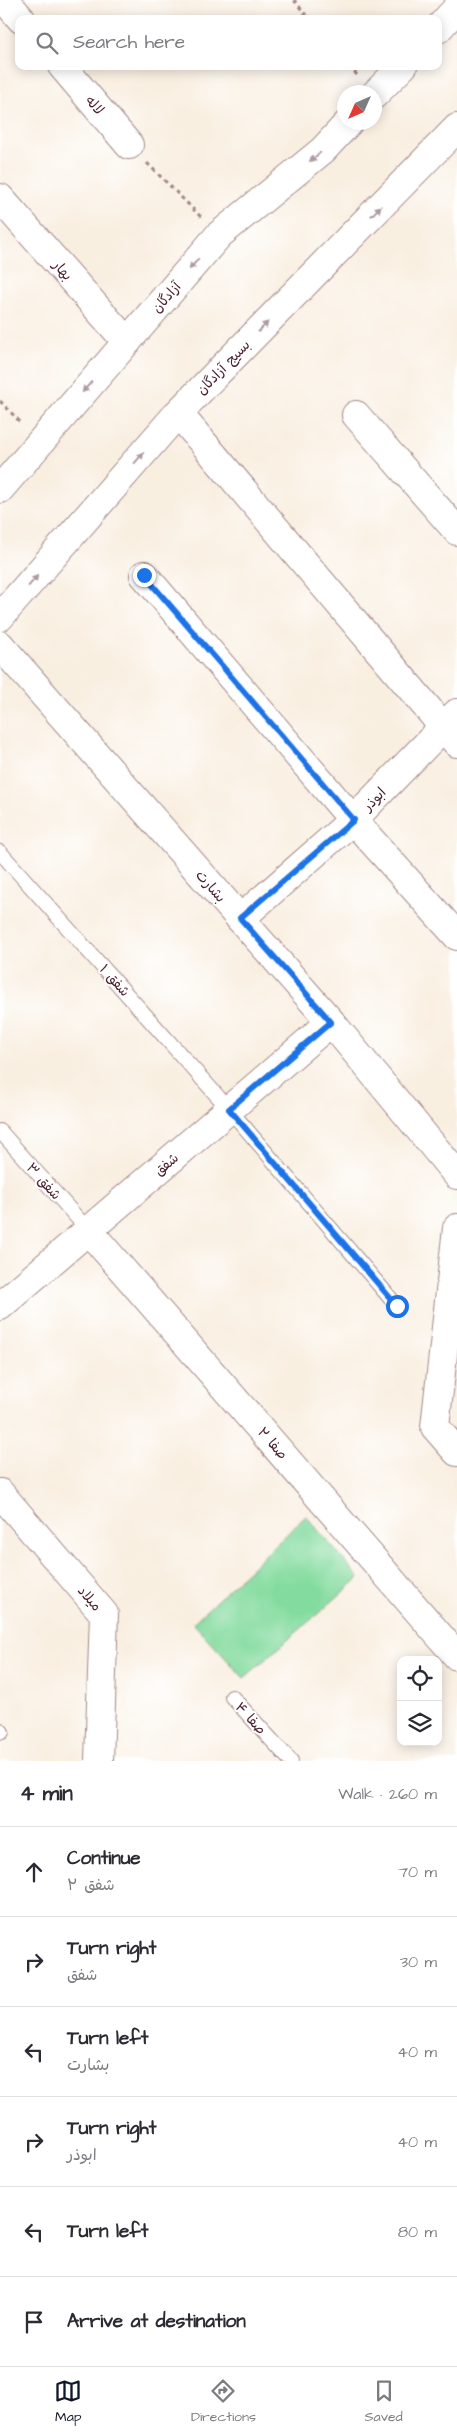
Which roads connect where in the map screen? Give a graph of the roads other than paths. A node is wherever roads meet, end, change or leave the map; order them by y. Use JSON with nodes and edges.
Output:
{"nodes":[{"id":1,"x":5,"y":0,"type":"edge"},
{"id":2,"x":457,"y":8,"type":"edge"},
{"id":3,"x":18,"y":15,"type":"edge"},
{"id":4,"x":442,"y":25,"type":"edge"},
{"id":5,"x":65,"y":70,"type":"edge"},
{"id":6,"x":399,"y":70,"type":"edge"},
{"id":7,"x":382,"y":87,"type":"edge"},
{"id":8,"x":457,"y":128,"type":"edge"},
{"id":9,"x":342,"y":130,"type":"edge"},
{"id":10,"x":129,"y":145,"type":"road end"},
{"id":11,"x":0,"y":198,"type":"edge"},
{"id":12,"x":127,"y":342,"type":"junction"},
{"id":13,"x":178,"y":413,"type":"junction"},
{"id":14,"x":356,"y":416,"type":"dead end"},
{"id":15,"x":0,"y":489,"type":"edge"},
{"id":16,"x":457,"y":530,"type":"edge"},
{"id":17,"x":144,"y":575,"type":"dead end"},
{"id":18,"x":0,"y":617,"type":"edge"},
{"id":19,"x":0,"y":645,"type":"edge"},
{"id":20,"x":452,"y":728,"type":"edge"},
{"id":21,"x":354,"y":820,"type":"junction"},
{"id":22,"x":0,"y":852,"type":"edge"},
{"id":23,"x":240,"y":918,"type":"junction"},
{"id":24,"x":457,"y":936,"type":"edge"},
{"id":25,"x":331,"y":1022,"type":"junction"},
{"id":26,"x":229,"y":1109,"type":"junction"},
{"id":27,"x":0,"y":1131,"type":"edge"},
{"id":28,"x":457,"y":1175,"type":"edge"},
{"id":29,"x":457,"y":1228,"type":"edge"},
{"id":30,"x":88,"y":1230,"type":"junction"},
{"id":31,"x":0,"y":1306,"type":"edge"},
{"id":32,"x":397,"y":1306,"type":"dead end"},
{"id":33,"x":457,"y":1452,"type":"edge"},
{"id":34,"x":0,"y":1493,"type":"edge"},
{"id":35,"x":457,"y":1656,"type":"edge"},
{"id":36,"x":232,"y":1697,"type":"dead end"},
{"id":37,"x":99,"y":1761,"type":"edge"},
{"id":38,"x":291,"y":1761,"type":"edge"}],
"edges":[{"from":1,"to":3,"type":"street"},
{"from":2,"to":4,"type":"street"},
{"from":5,"to":10,"type":"street","name":"لاله"},
{"from":6,"to":7,"type":"street"},
{"from":13,"to":8,"type":"street","name":"بسیج آزادگان","one_way":true},
{"from":9,"to":12,"type":"street","name":"آزادگان","one_way":true},
{"from":11,"to":12,"type":"street","name":"بهار"},
{"from":12,"to":15,"type":"street","name":"آزادگان","one_way":true},
{"from":18,"to":13,"type":"street","name":"بسیج آزادگان","one_way":true},
{"from":13,"to":20,"type":"street"},
{"from":14,"to":16,"type":"street"},
{"from":17,"to":21,"type":"street"},
{"from":19,"to":23,"type":"street","name":"بشارت"},
{"from":20,"to":21,"type":"street","name":"ابوذر"},
{"from":21,"to":23,"type":"street","name":"ابوذر"},
{"from":21,"to":24,"type":"street"},
{"from":22,"to":26,"type":"lane","name":"شفق ۱"},
{"from":23,"to":25,"type":"street","name":"بشارت"},
{"from":25,"to":26,"type":"street","name":"شفق"},
{"from":25,"to":28,"type":"street","name":"بشارت"},
{"from":26,"to":30,"type":"street","name":"شفق"},
{"from":26,"to":32,"type":"lane","name":"شفق ۱"},
{"from":27,"to":30,"type":"lane","name":"شفق ۳"},
{"from":29,"to":33,"type":"street"},
{"from":30,"to":31,"type":"street","name":"شفق"},
{"from":30,"to":35,"type":"street","name":"صفا ۲"},
{"from":34,"to":37,"type":"street","name":"میلاد"},
{"from":36,"to":38,"type":"lane","name":"صفا ۴"}]}
